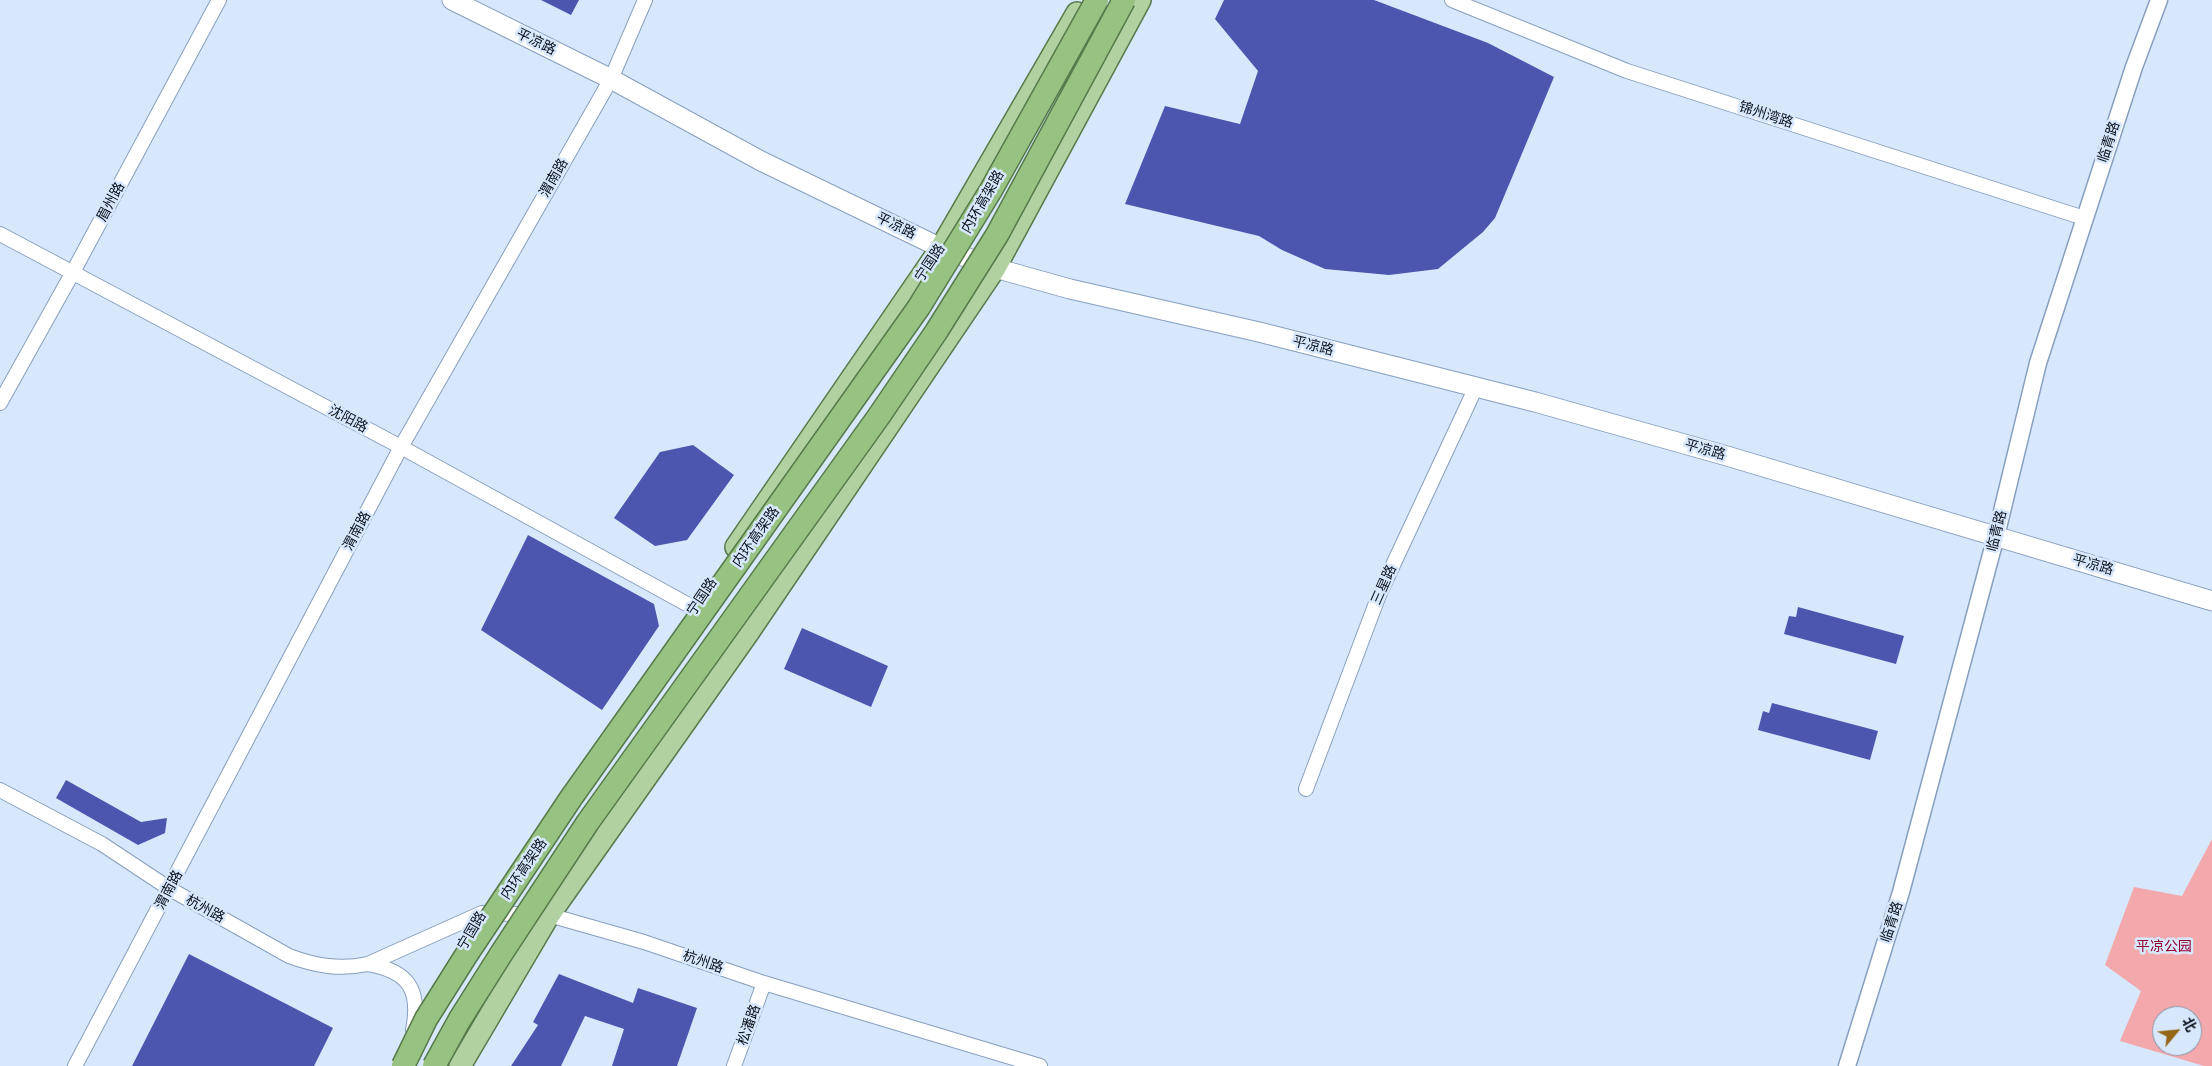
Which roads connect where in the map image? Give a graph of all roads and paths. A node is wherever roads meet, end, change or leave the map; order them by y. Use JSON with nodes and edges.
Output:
{"nodes":[{"id":1,"x":219,"y":0,"type":"edge"},
{"id":2,"x":452,"y":0,"type":"edge"},
{"id":3,"x":645,"y":0,"type":"edge"},
{"id":4,"x":1085,"y":0,"type":"edge"},
{"id":5,"x":1097,"y":0,"type":"edge"},
{"id":6,"x":1124,"y":0,"type":"edge"},
{"id":7,"x":1140,"y":0,"type":"edge"},
{"id":8,"x":1452,"y":0,"type":"edge"},
{"id":9,"x":2159,"y":0,"type":"edge"},
{"id":10,"x":610,"y":79,"type":"junction"},
{"id":11,"x":2084,"y":218,"type":"junction"},
{"id":12,"x":0,"y":234,"type":"edge"},
{"id":13,"x":941,"y":248,"type":"junction"},
{"id":14,"x":996,"y":268,"type":"junction"},
{"id":15,"x":73,"y":272,"type":"junction"},
{"id":16,"x":1476,"y":387,"type":"junction"},
{"id":17,"x":0,"y":404,"type":"edge"},
{"id":18,"x":401,"y":447,"type":"junction"},
{"id":19,"x":1996,"y":536,"type":"junction"},
{"id":20,"x":2212,"y":601,"type":"edge"},
{"id":21,"x":694,"y":608,"type":"junction"},
{"id":22,"x":1306,"y":789,"type":"dead end"},
{"id":23,"x":0,"y":790,"type":"edge"},
{"id":24,"x":170,"y":890,"type":"junction"},
{"id":25,"x":482,"y":913,"type":"junction"},
{"id":26,"x":548,"y":915,"type":"junction"},
{"id":27,"x":368,"y":964,"type":"junction"},
{"id":28,"x":764,"y":983,"type":"junction"},
{"id":29,"x":413,"y":1032,"type":"junction"},
{"id":30,"x":75,"y":1066,"type":"edge"},
{"id":31,"x":396,"y":1066,"type":"edge"},
{"id":32,"x":402,"y":1066,"type":"edge"},
{"id":33,"x":434,"y":1066,"type":"edge"},
{"id":34,"x":460,"y":1066,"type":"edge"},
{"id":35,"x":734,"y":1066,"type":"edge"},
{"id":36,"x":1040,"y":1066,"type":"edge"},
{"id":37,"x":1847,"y":1066,"type":"edge"}],
"edges":[{"from":1,"to":15,"type":"street","name":"眉州路"},
{"from":2,"to":10,"type":"main road","name":"平凉路"},
{"from":3,"to":10,"type":"street","name":"渭南路"},
{"from":4,"to":13,"type":"main road","name":"宁国路"},
{"from":5,"to":32,"type":"highway","name":"内环高架路","bridge":true},
{"from":6,"to":33,"type":"highway","name":"内环高架路","bridge":true},
{"from":7,"to":14,"type":"main road"},
{"from":8,"to":11,"type":"street","name":"锦州湾路"},
{"from":9,"to":11,"type":"street","name":"临青路"},
{"from":10,"to":13,"type":"main road","name":"平凉路"},
{"from":10,"to":18,"type":"street","name":"渭南路"},
{"from":11,"to":19,"type":"street","name":"临青路"},
{"from":12,"to":15,"type":"street","name":"沈阳路"},
{"from":13,"to":14,"type":"main road","name":"平凉路"},
{"from":13,"to":21,"type":"main road","name":"宁国路"},
{"from":14,"to":16,"type":"main road","name":"平凉路"},
{"from":14,"to":26,"type":"main road"},
{"from":15,"to":17,"type":"street","name":"眉州路"},
{"from":15,"to":18,"type":"street","name":"沈阳路"},
{"from":16,"to":19,"type":"main road","name":"平凉路"},
{"from":16,"to":22,"type":"street","name":"三星路"},
{"from":18,"to":21,"type":"street","name":"沈阳路"},
{"from":18,"to":24,"type":"street","name":"渭南路"},
{"from":19,"to":20,"type":"main road","name":"平凉路"},
{"from":19,"to":37,"type":"street","name":"临青路"},
{"from":21,"to":25,"type":"main road","name":"宁国路"},
{"from":23,"to":24,"type":"street","name":"杭州路"},
{"from":24,"to":27,"type":"street","name":"杭州路"},
{"from":24,"to":30,"type":"street","name":"渭南路"},
{"from":25,"to":26,"type":"street","name":"杭州路"},
{"from":25,"to":27,"type":"street","name":"杭州路"},
{"from":25,"to":29,"type":"main road","name":"宁国路"},
{"from":26,"to":28,"type":"street","name":"杭州路"},
{"from":26,"to":34,"type":"main road"},
{"from":27,"to":29,"type":"street","name":"杭州路"},
{"from":28,"to":35,"type":"street","name":"松潘路"},
{"from":28,"to":36,"type":"street","name":"杭州路"},
{"from":29,"to":31,"type":"main road","name":"宁国路"}]}
